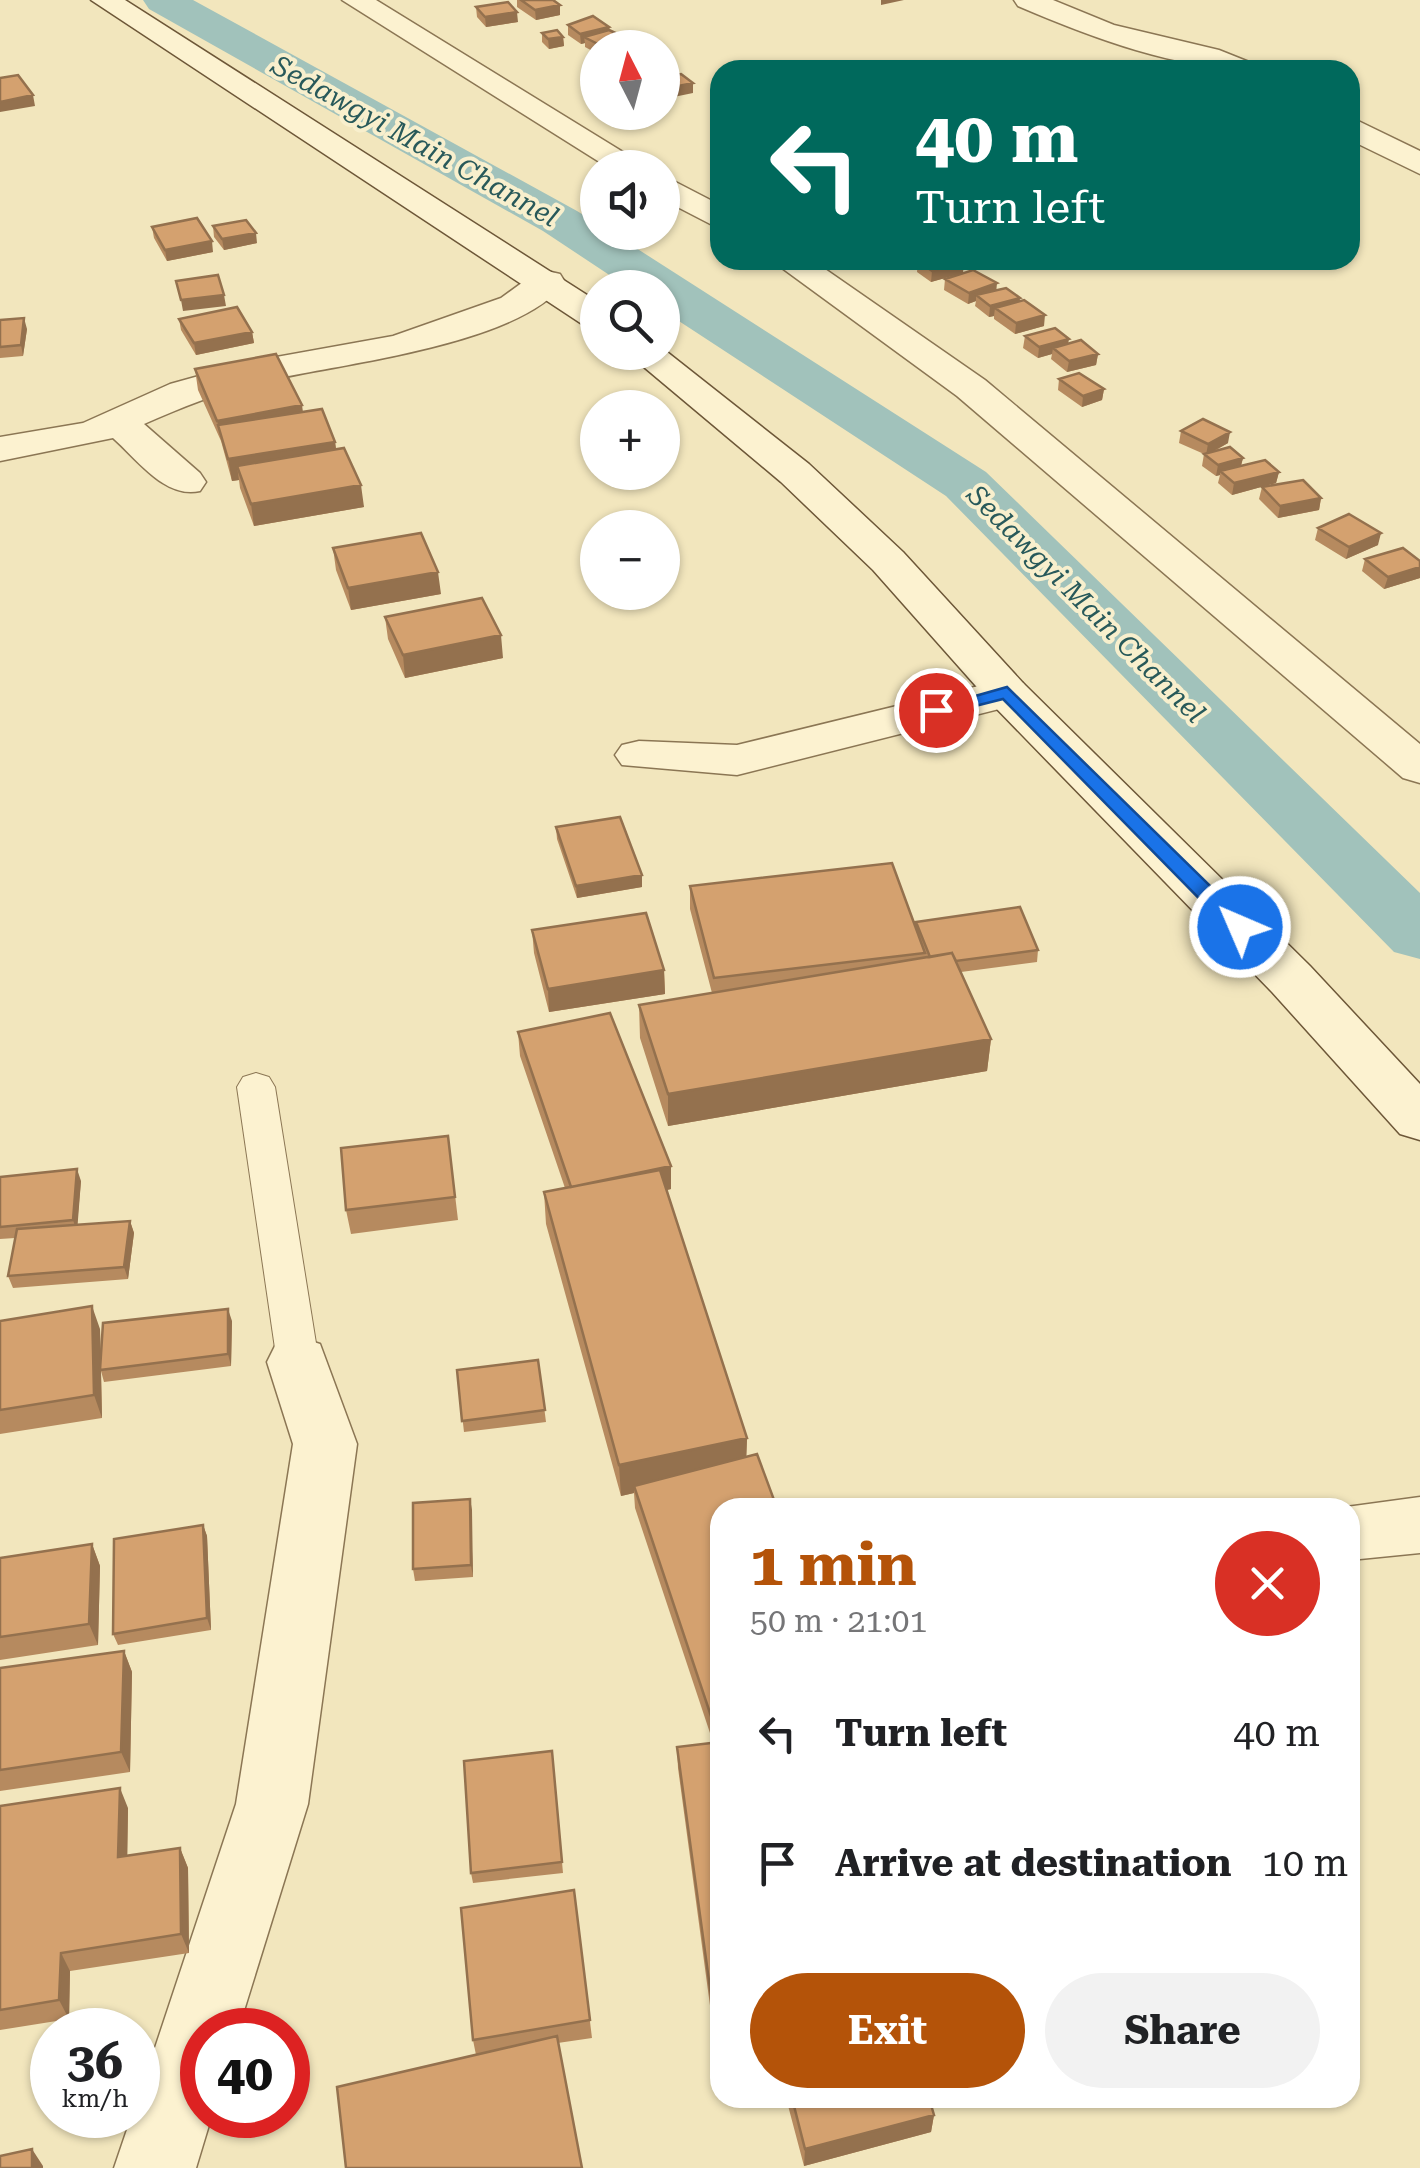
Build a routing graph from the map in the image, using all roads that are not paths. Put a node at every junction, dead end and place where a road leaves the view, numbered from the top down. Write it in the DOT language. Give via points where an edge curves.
graph roads {
  1 [pos="104,0"];
  2 [pos="356,0"];
  3 [pos="1028,0"];
  4 [pos="1218,60"];
  5 [pos="1360,132"];
  6 [pos="603,150"];
  7 [pos="1420,164"];
  8 [pos="680,196"];
  9 [pos="710,213"];
  10 [pos="802,270"];
  11 [pos="547,282"];
  12 [pos="580,305"];
  13 [pos="666,370"];
  14 [pos="120,424"];
  15 [pos="0,449"];
  16 [pos="186,482"];
  17 [pos="1007,693"];
  18 [pos="639,755"];
  19 [pos="1420,768"];
  20 [pos="256,1087"];
  21 [pos="1420,1120"];
  22 [pos="298,1362"];
  23 [pos="1420,1525"];
  24 [pos="1360,1531"];
  25 [pos="155,2168"];
  1 -- 11 [label="street"];
  2 -- 6 [label="street"];
  3 -- 4 [label="street" via="1105,32"];
  5 -- 7 [label="street"];
  8 -- 9 [label="street"];
  10 -- 19 [label="street" via="971,388"];
  11 -- 12 [label="street"];
  11 -- 14 [label="street" via="514,306 421,340 262,370 184,392"];
  13 -- 17 [label="street" via="795,473 888,561"];
  14 -- 15 [label="street"];
  14 -- 16 [label="street"];
  17 -- 18 [label="street" via="738,760"];
  17 -- 21 [label="street" via="1292,979"];
  20 -- 22 [label="lane"];
  22 -- 25 [label="street" via="324,1444 272,1804"];
  23 -- 24 [label="street"];
}
